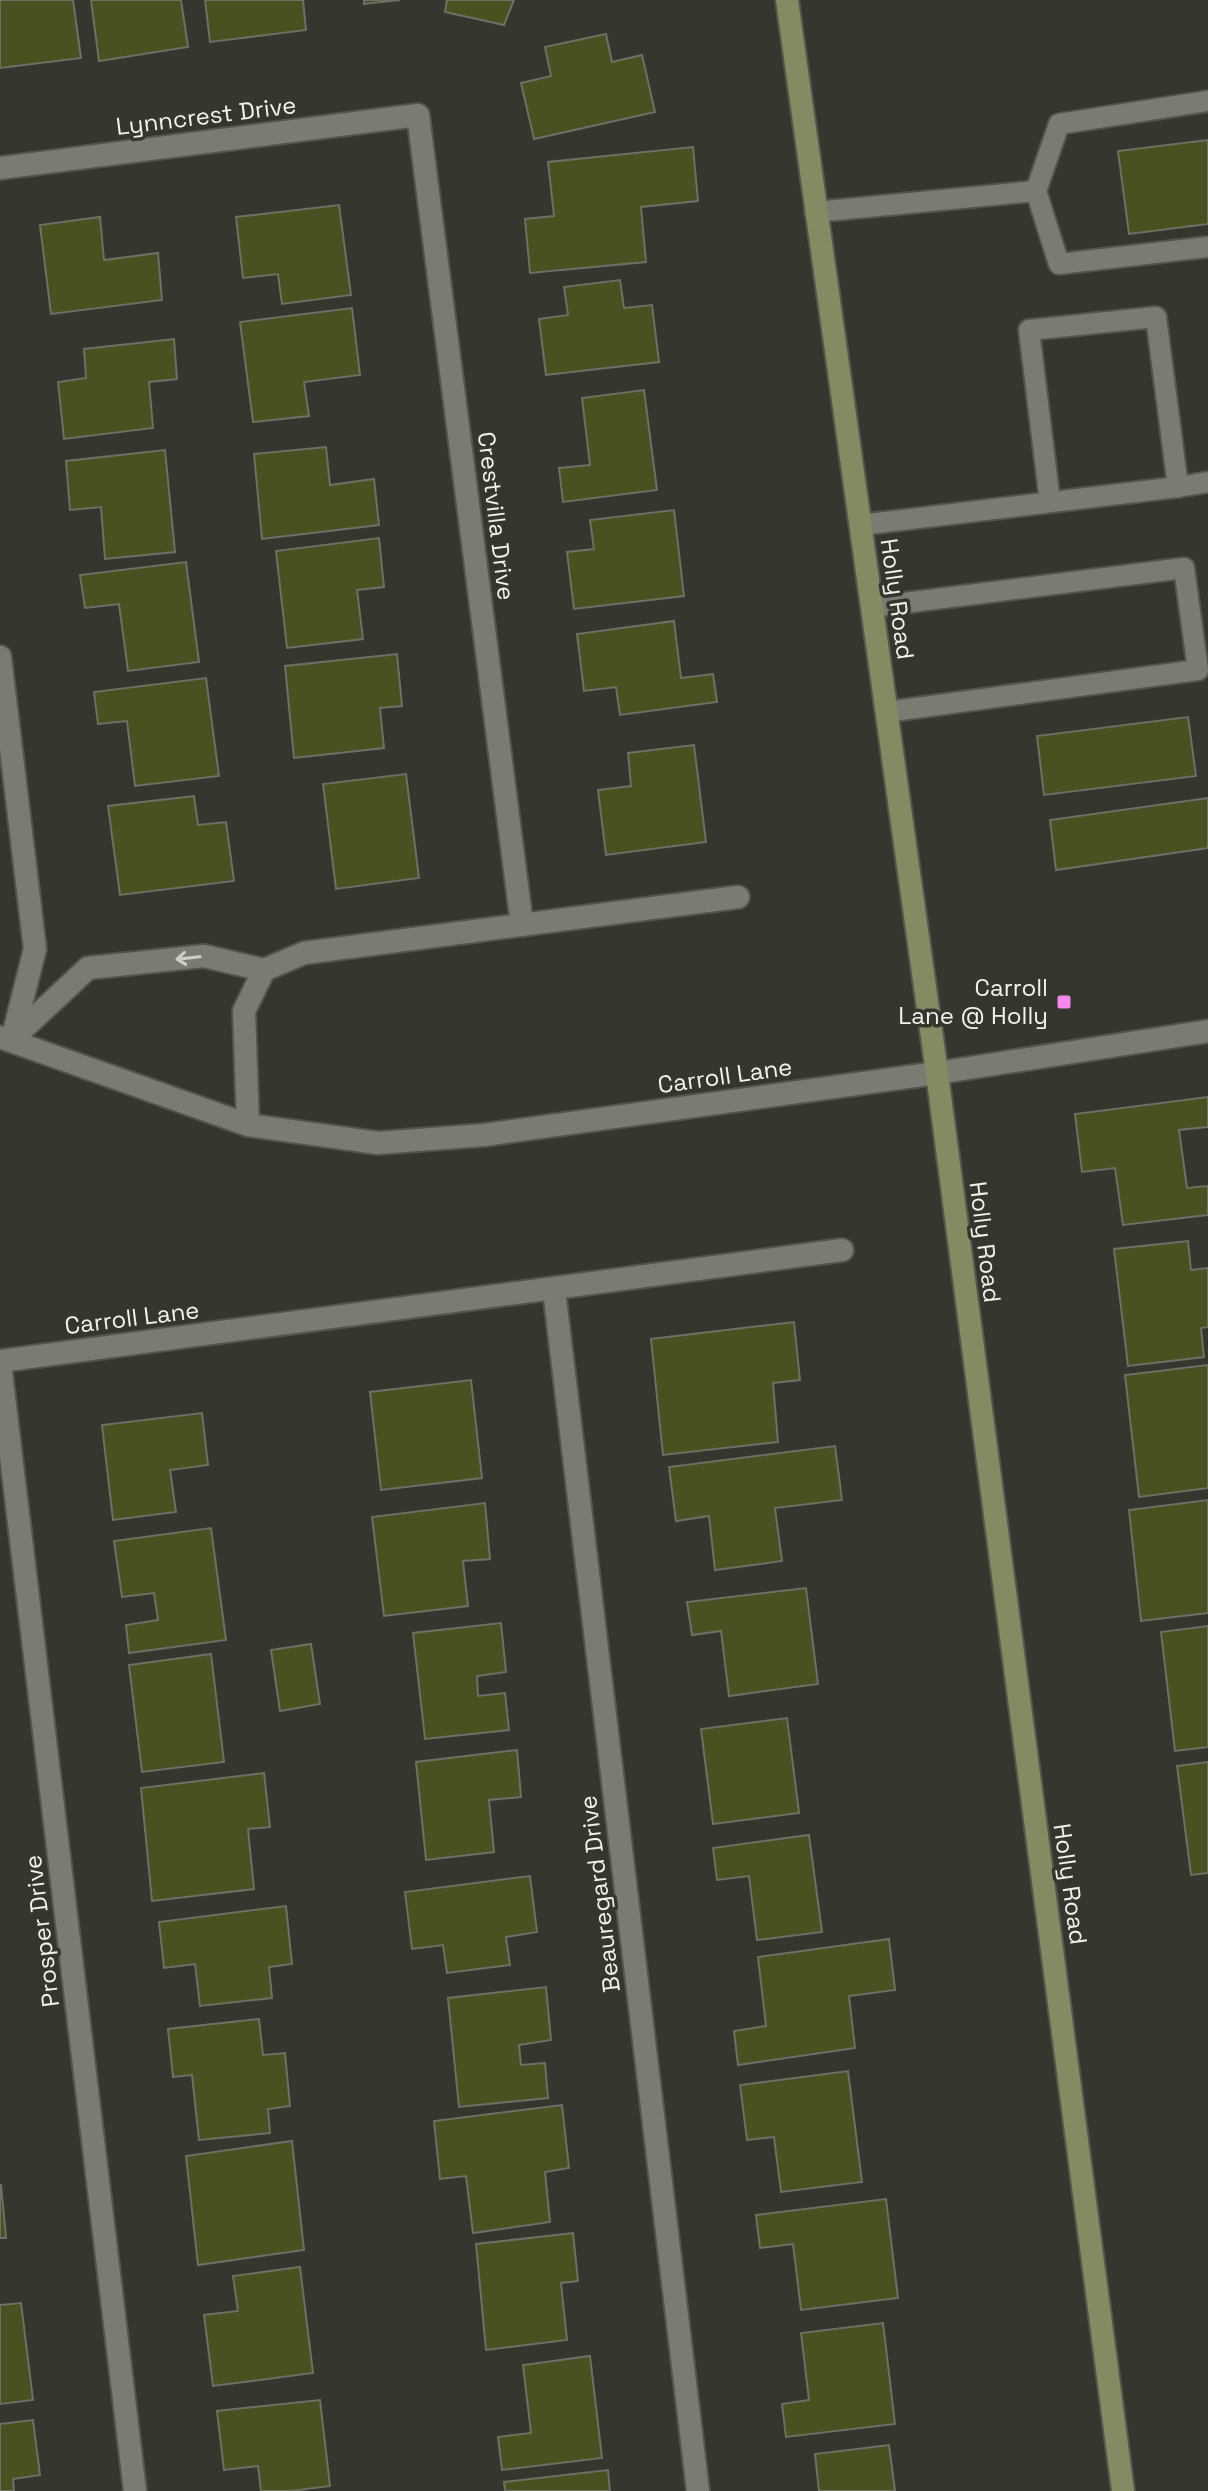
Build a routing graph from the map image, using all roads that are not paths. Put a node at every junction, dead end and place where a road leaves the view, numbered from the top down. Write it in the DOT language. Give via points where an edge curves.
graph roads {
  1 [pos="787,0"];
  2 [pos="1208,101"];
  3 [pos="418,115"];
  4 [pos="0,168"];
  5 [pos="1036,191"];
  6 [pos="815,212"];
  7 [pos="1208,247"];
  8 [pos="1208,482"];
  9 [pos="1178,487"];
  10 [pos="1050,502"];
  11 [pos="860,525"];
  12 [pos="872,607"];
  13 [pos="0,657"];
  14 [pos="886,712"];
  15 [pos="738,897"];
  16 [pos="522,925"];
  17 [pos="264,970"];
  18 [pos="1208,1031"];
  19 [pos="6,1038"];
  20 [pos="937,1073"];
  21 [pos="248,1125"];
  22 [pos="842,1250"];
  23 [pos="554,1290"];
  24 [pos="0,1363"];
  25 [pos="135,2491"];
  26 [pos="698,2491"];
  27 [pos="1123,2491"];
  1 -- 6 [label="main road, Holly Road"];
  2 -- 5 [label="lane" via="1059,124"];
  3 -- 4 [label="street, Lynncrest Drive"];
  3 -- 16 [label="street, Crestvilla Drive"];
  5 -- 6 [label="lane"];
  5 -- 7 [label="lane" via="1059,264"];
  6 -- 11 [label="main road, Holly Road"];
  8 -- 9 [label="lane"];
  9 -- 10 [label="lane"];
  9 -- 10 [label="lane" via="1156,317 1029,330"];
  10 -- 11 [label="lane"];
  11 -- 12 [label="main road, Holly Road"];
  12 -- 14 [label="main road, Holly Road"];
  12 -- 14 [label="lane" via="1184,568 1198,670"];
  13 -- 19 [label="street" via="35,949"];
  14 -- 20 [label="main road, Holly Road"];
  15 -- 16 [label="street"];
  16 -- 17 [label="street" via="304,953"];
  17 -- 19 [label="street, one-way" via="204,956 88,968"];
  17 -- 21 [label="street" via="244,1011"];
  18 -- 20 [label="street, Carroll Lane"];
  19 -- 21 [label="street, Carroll Lane"];
  20 -- 21 [label="street, Carroll Lane" via="484,1135 378,1143"];
  20 -- 27 [label="main road, Holly Road"];
  22 -- 23 [label="street, Carroll Lane"];
  23 -- 24 [label="street, Carroll Lane"];
  23 -- 26 [label="street, Beauregard Drive"];
  24 -- 25 [label="street, Prosper Drive"];
}
